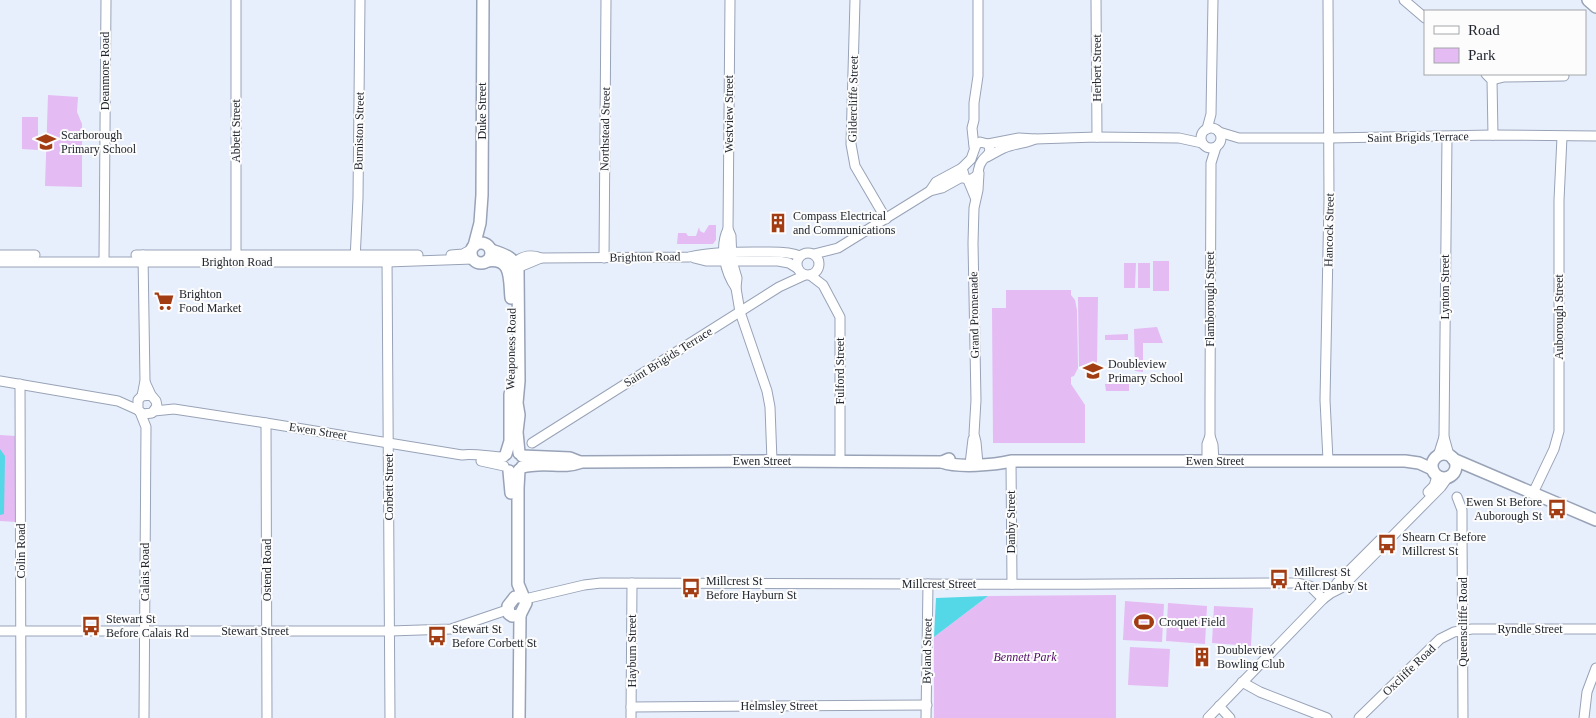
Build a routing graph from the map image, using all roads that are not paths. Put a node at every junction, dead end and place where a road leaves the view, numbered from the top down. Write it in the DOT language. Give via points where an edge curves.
graph roads {
  1 [pos="106,0"];
  2 [pos="236,0"];
  3 [pos="360,0"];
  4 [pos="483,0"];
  5 [pos="606,0"];
  6 [pos="730,0"];
  7 [pos="855,0"];
  8 [pos="978,0"];
  9 [pos="1096,0"];
  10 [pos="1213,0"];
  11 [pos="1328,0"];
  12 [pos="1404,0"];
  13 [pos="1588,0"];
  14 [pos="1596,7"];
  15 [pos="1424,17"];
  16 [pos="1564,76"];
  17 [pos="1489,77"];
  18 [pos="1211,114"];
  19 [pos="974,120"];
  20 [pos="1218,131"];
  21 [pos="1494,135"];
  22 [pos="1562,136"];
  23 [pos="1596,136"];
  24 [pos="1097,137"];
  25 [pos="1447,137"];
  26 [pos="1204,138"];
  27 [pos="1239,138"];
  28 [pos="1330,138"];
  29 [pos="1035,139"];
  30 [pos="986,143"];
  31 [pos="1217,146"];
  32 [pos="974,147"];
  33 [pos="987,157"];
  34 [pos="1211,163"];
  35 [pos="962,168"];
  36 [pos="979,173"];
  37 [pos="967,179"];
  38 [pos="930,191"];
  39 [pos="976,197"];
  40 [pos="886,219"];
  41 [pos="480,223"];
  42 [pos="838,248"];
  43 [pos="473,251"];
  44 [pos="488,252"];
  45 [pos="814,254"];
  46 [pos="0,255"];
  47 [pos="800,256"];
  48 [pos="728,257"];
  49 [pos="104,258"];
  50 [pos="143,258"];
  51 [pos="236,258"];
  52 [pos="355,258"];
  53 [pos="387,258"];
  54 [pos="604,258"];
  55 [pos="0,262"];
  56 [pos="513,266"];
  57 [pos="819,266"];
  58 [pos="797,268"];
  59 [pos="807,275"];
  60 [pos="822,285"];
  61 [pos="740,312"];
  62 [pos="0,381"];
  63 [pos="20,384"];
  64 [pos="147,397"];
  65 [pos="118,401"];
  66 [pos="174,409"];
  67 [pos="139,411"];
  68 [pos="153,412"];
  69 [pos="266,423"];
  70 [pos="146,427"];
  71 [pos="389,443"];
  72 [pos="532,443"];
  73 [pos="1328,460"];
  74 [pos="772,461"];
  75 [pos="974,461"];
  76 [pos="1011,461"];
  77 [pos="1210,461"];
  78 [pos="513,462"];
  79 [pos="840,462"];
  80 [pos="1443,465"];
  81 [pos="1533,493"];
  82 [pos="1457,497"];
  83 [pos="1596,520"];
  84 [pos="632,584"];
  85 [pos="928,584"];
  86 [pos="1012,584"];
  87 [pos="1324,600"];
  88 [pos="518,606"];
  89 [pos="1596,629"];
  90 [pos="144,630"];
  91 [pos="1463,630"];
  92 [pos="0,631"];
  93 [pos="21,631"];
  94 [pos="390,631"];
  95 [pos="267,632"];
  96 [pos="1596,668"];
  97 [pos="1242,682"];
  98 [pos="926,705"];
  99 [pos="1220,706"];
  100 [pos="631,707"];
  101 [pos="21,718"];
  102 [pos="144,718"];
  103 [pos="267,718"];
  104 [pos="390,718"];
  105 [pos="513,718"];
  106 [pos="519,718"];
  107 [pos="631,718"];
  108 [pos="926,718"];
  109 [pos="1208,718"];
  110 [pos="1230,718"];
  111 [pos="1327,718"];
  112 [pos="1359,718"];
  113 [pos="1463,718"];
  114 [pos="1584,718"];
  1 -- 49 [label="street, Deanmore Road"];
  2 -- 51 [label="street, Abbett Street"];
  3 -- 52 [label="street, Burniston Street"];
  4 -- 41 [label="main road, Duke Street"];
  5 -- 54 [label="street, Northstead Street"];
  6 -- 48 [label="street, Westview Street" via="728,229 731,236"];
  7 -- 40 [label="street, Gildercliffe Street" via="851,144 855,166"];
  8 -- 19 [label="street" via="978,76"];
  9 -- 24 [label="street, Herbert Street"];
  10 -- 18 [label="street"];
  11 -- 28 [label="street, Hancock Street"];
  12 -- 15 [label="street"];
  13 -- 14 [label="main road"];
  16 -- 17 [label="street"];
  17 -- 21 [label="street"];
  18 -- 20 [label="street"];
  18 -- 26 [label="street"];
  19 -- 30 [label="street"];
  19 -- 32 [label="street"];
  20 -- 26 [label="street, Saint Brigids Terrace" via="1213,128"];
  20 -- 27 [label="street, Saint Brigids Terrace"];
  20 -- 31 [label="street, Flamborough Street" via="1221,138"];
  21 -- 22 [label="street, Saint Brigids Terrace"];
  21 -- 25 [label="street, Saint Brigids Terrace"];
  22 -- 23 [label="street, Saint Brigids Terrace"];
  22 -- 81 [label="street, Auborough Street" via="1559,431"];
  24 -- 26 [label="street"];
  24 -- 29 [label="street"];
  25 -- 28 [label="street, Saint Brigids Terrace"];
  25 -- 80 [label="street, Lynton Street"];
  26 -- 31 [label="street, Saint Brigids Terrace" via="1213,148"];
  26 -- 34 [label="street, Flamborough Street"];
  27 -- 28 [label="street, Saint Brigids Terrace"];
  27 -- 31 [label="street, Saint Brigids Terrace"];
  28 -- 73 [label="street, Hancock Street" via="1325,400"];
  29 -- 30 [label="street"];
  29 -- 33 [label="street" via="1026,144 1007,146"];
  30 -- 32 [label="street" via="978,143"];
  30 -- 33 [label="street" via="990,150"];
  31 -- 34 [label="street, Flamborough Street"];
  32 -- 35 [label="street" via="971,159"];
  33 -- 36 [label="street" via="981,162"];
  34 -- 77 [label="street, Flamborough Street" via="1210,436 1207,444"];
  35 -- 37 [label="street"];
  35 -- 38 [label="street" via="936,182"];
  36 -- 37 [label="street"];
  36 -- 39 [label="street, Grand Promenade"];
  37 -- 38 [label="street" via="960,178"];
  37 -- 39 [label="street"];
  38 -- 40 [label="street"];
  39 -- 75 [label="street, Grand Promenade" via="973,222 976,400 971,443"];
  40 -- 42 [label="street"];
  41 -- 43 [label="main road, Duke Street"];
  41 -- 44 [label="main road, Duke Street"];
  42 -- 45 [label="street"];
  42 -- 57 [label="street"];
  43 -- 44 [label="main road" via="480,243"];
  43 -- 44 [label="main road" via="479,263"];
  43 -- 53 [label="street, Brighton Road"];
  44 -- 56 [label="main road" via="509,256"];
  45 -- 47 [label="street"];
  45 -- 57 [label="street"];
  46 -- 49 [label="street, Brighton Road"];
  47 -- 48 [label="street, Brighton Road" via="786,253"];
  47 -- 58 [label="street"];
  48 -- 54 [label="street, Brighton Road" via="706,261 689,257"];
  48 -- 58 [label="street, Brighton Road" via="778,261"];
  48 -- 61 [label="street, Westview Street" via="737,278"];
  49 -- 50 [label="street, Brighton Road"];
  49 -- 55 [label="street, Brighton Road"];
  50 -- 51 [label="street, Brighton Road"];
  50 -- 64 [label="street"];
  51 -- 52 [label="street, Brighton Road"];
  52 -- 53 [label="street, Brighton Road"];
  53 -- 71 [label="street, Corbett Street"];
  54 -- 56 [label="street, Brighton Road" via="528,256 521,257"];
  56 -- 78 [label="main road, Weaponess Road" via="519,381 519,415"];
  57 -- 59 [label="street" via="813,274"];
  57 -- 60 [label="street, Fulford Street"];
  58 -- 59 [label="street"];
  59 -- 60 [label="street, Fulford Street"];
  59 -- 61 [label="street, Saint Brigids Terrace" via="779,287"];
  60 -- 79 [label="street, Fulford Street" via="840,317"];
  61 -- 72 [label="street, Saint Brigids Terrace"];
  61 -- 74 [label="street, Westview Street" via="767,391"];
  62 -- 63 [label="street"];
  63 -- 65 [label="street"];
  63 -- 93 [label="street, Colin Road"];
  64 -- 65 [label="street"];
  64 -- 66 [label="street, Ewen Street"];
  64 -- 67 [label="street" via="137,403"];
  64 -- 68 [label="street" via="157,406"];
  65 -- 67 [label="street"];
  66 -- 68 [label="street, Ewen Street"];
  66 -- 69 [label="street, Ewen Street"];
  67 -- 68 [label="street" via="146,415"];
  67 -- 70 [label="street, Calais Road"];
  68 -- 70 [label="street, Calais Road"];
  69 -- 71 [label="street, Ewen Street"];
  69 -- 95 [label="street, Ostend Road"];
  70 -- 90 [label="street, Calais Road"];
  71 -- 78 [label="street, Ewen Street" via="462,455 466,459"];
  71 -- 94 [label="street, Corbett Street"];
  73 -- 77 [label="main road, Ewen Street"];
  73 -- 80 [label="main road, Ewen Street"];
  74 -- 78 [label="main road, Ewen Street" via="582,462 572,466"];
  74 -- 79 [label="main road, Ewen Street"];
  75 -- 76 [label="main road, Ewen Street" via="1000,464"];
  75 -- 79 [label="main road, Ewen Street" via="950,465 942,462"];
  76 -- 77 [label="main road, Ewen Street"];
  76 -- 86 [label="street, Danby Street"];
  78 -- 88 [label="main road, Weaponess Road" via="511,488"];
  80 -- 81 [label="main road" via="1472,466"];
  80 -- 87 [label="street" via="1441,487"];
  81 -- 83 [label="main road"];
  82 -- 91 [label="street, Queenscliffe Road" via="1462,510"];
  84 -- 85 [label="street, Millcrest Street"];
  84 -- 88 [label="street, Millcrest Street" via="584,585"];
  84 -- 100 [label="street, Hayburn Street"];
  85 -- 86 [label="street, Millcrest Street"];
  85 -- 98 [label="street, Byland Street"];
  86 -- 87 [label="street, Millcrest Street" via="1298,583 1310,586"];
  87 -- 97 [label="street"];
  88 -- 94 [label="street, Stewart Street" via="451,628"];
  88 -- 105 [label="main road, Weaponess Road"];
  88 -- 106 [label="main road, Weaponess Road"];
  89 -- 91 [label="street, Ryndle Street"];
  90 -- 93 [label="street, Stewart Street"];
  90 -- 95 [label="street, Stewart Street"];
  90 -- 102 [label="street, Calais Road"];
  91 -- 112 [label="street, Oxcliffe Road" via="1440,639"];
  91 -- 113 [label="street, Queenscliffe Road"];
  92 -- 93 [label="street, Stewart Street"];
  93 -- 101 [label="street, Colin Road"];
  94 -- 95 [label="street, Stewart Street"];
  94 -- 104 [label="street, Corbett Street"];
  95 -- 103 [label="street, Ostend Road"];
  96 -- 114 [label="street" via="1587,692"];
  97 -- 99 [label="street"];
  97 -- 111 [label="street"];
  98 -- 100 [label="street, Helmsley Street"];
  98 -- 108 [label="street, Byland Street"];
  99 -- 109 [label="street"];
  99 -- 110 [label="street"];
  100 -- 107 [label="street, Hayburn Street"];
}
